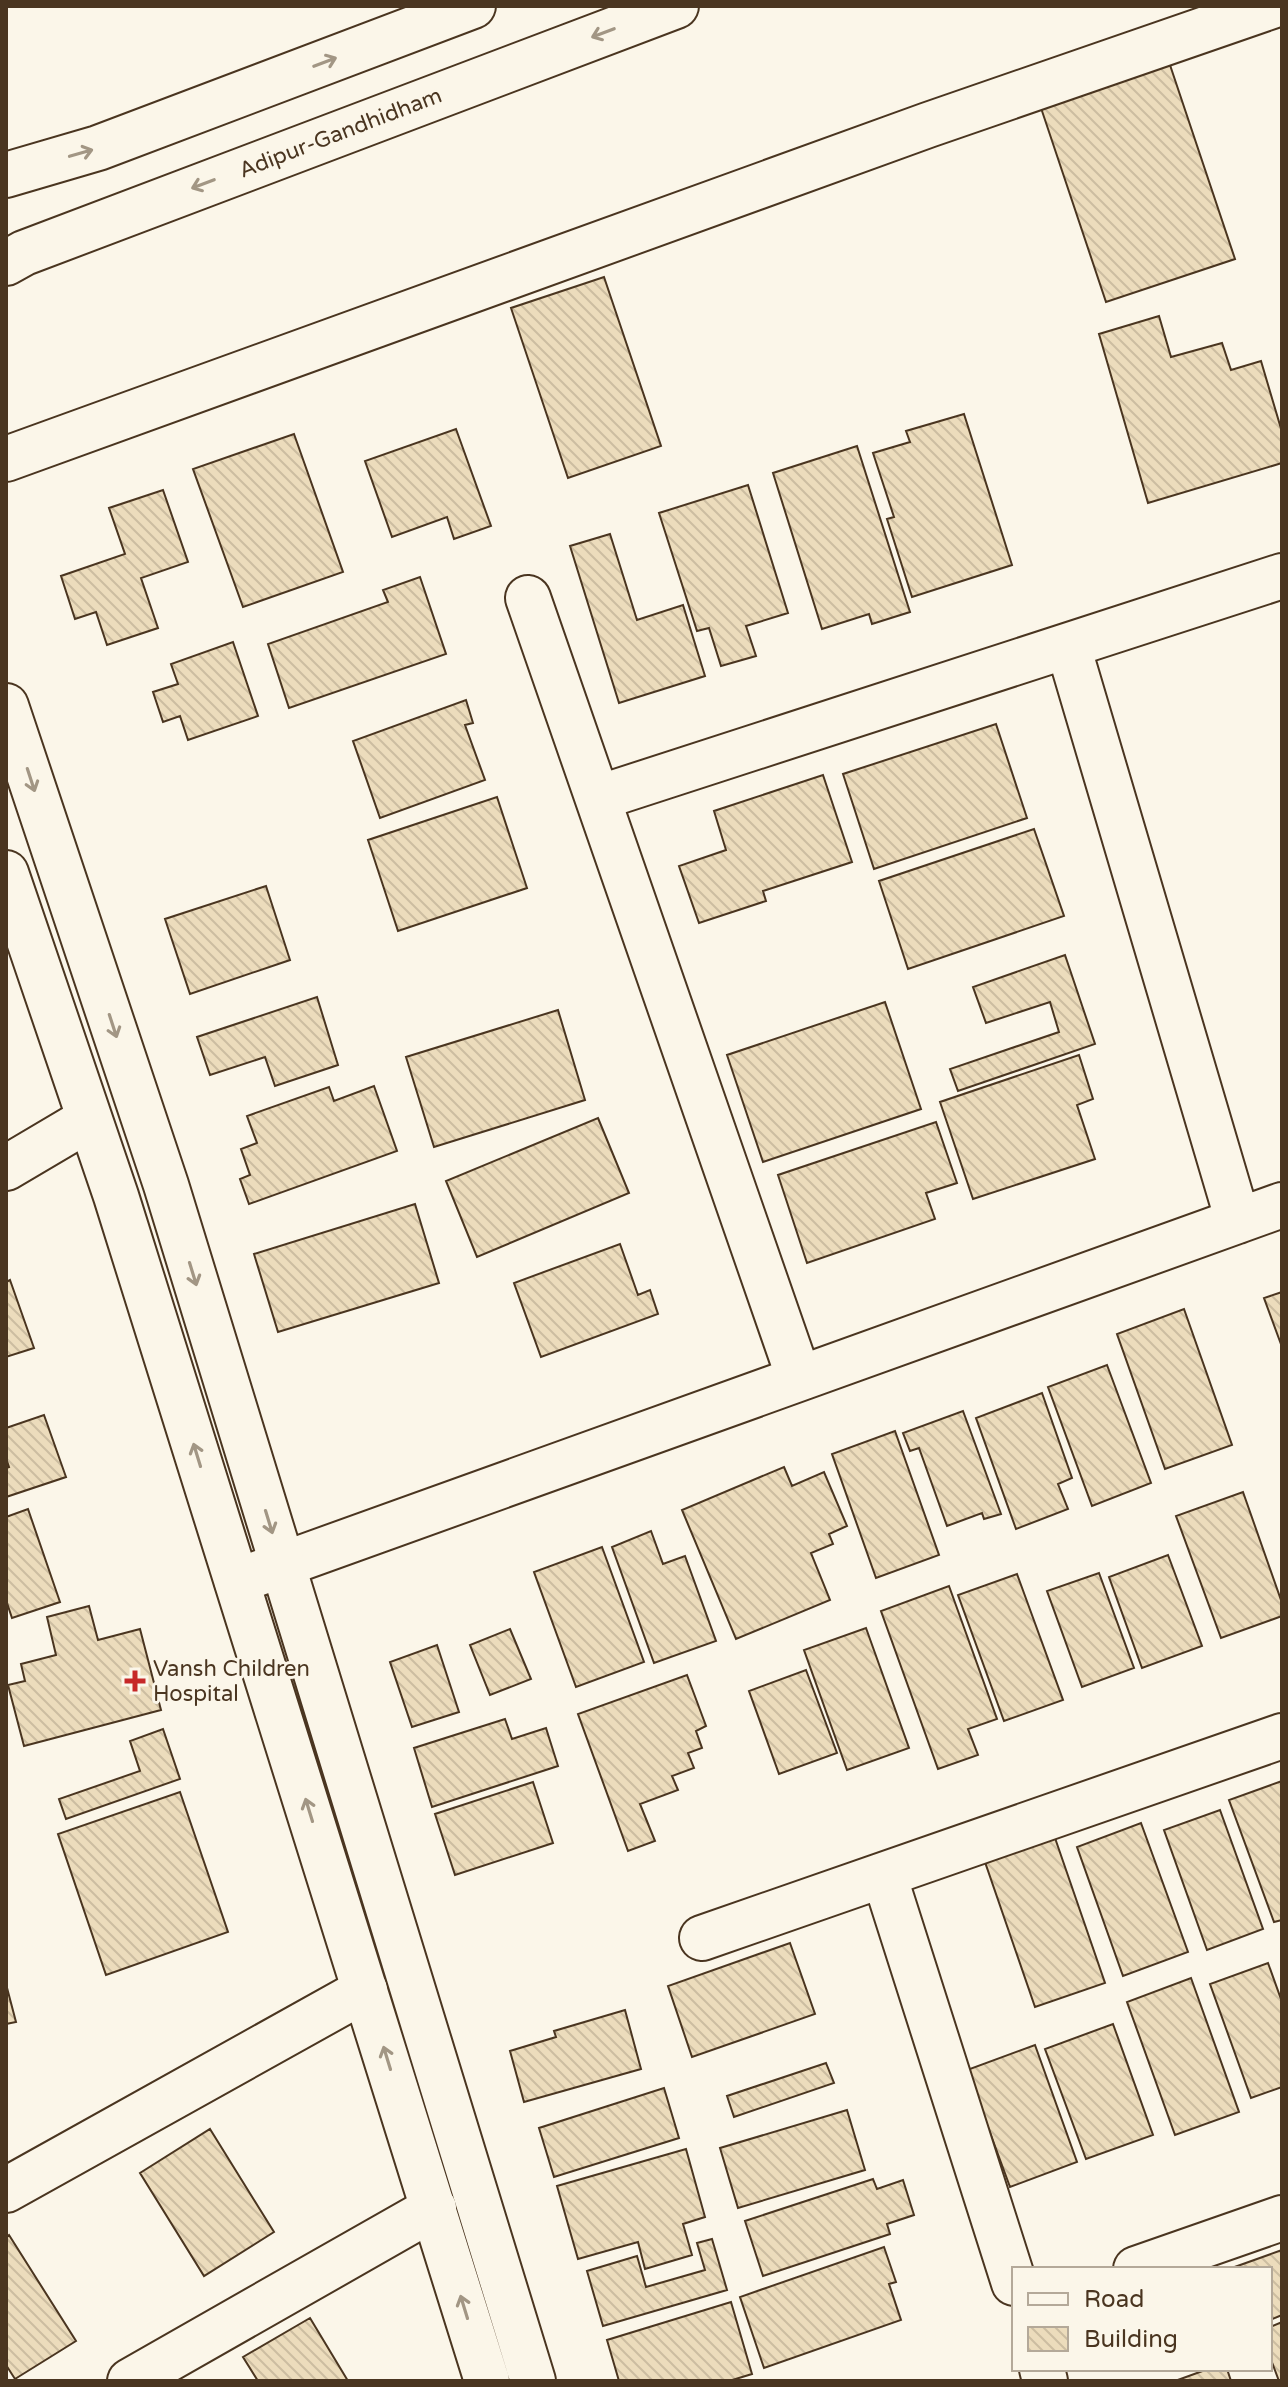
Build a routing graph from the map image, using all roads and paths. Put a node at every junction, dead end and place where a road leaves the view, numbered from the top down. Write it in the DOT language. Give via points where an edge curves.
graph roads {
  1 [pos="473,6"];
  2 [pos="676,6"];
  3 [pos="1272,6"];
  4 [pos="6,175"];
  5 [pos="6,263"];
  6 [pos="6,459"];
  7 [pos="1282,576"];
  8 [pos="528,598"];
  9 [pos="1068,646"];
  10 [pos="6,706"];
  11 [pos="598,798"];
  12 [pos="7,878"];
  13 [pos="89,1119"];
  14 [pos="6,1168"];
  15 [pos="1282,1205"];
  16 [pos="1238,1221"];
  17 [pos="799,1378"];
  18 [pos="282,1564"];
  19 [pos="237,1581"];
  20 [pos="1282,1736"];
  21 [pos="884,1875"];
  22 [pos="702,1938"];
  23 [pos="365,1990"];
  24 [pos="6,2190"];
  25 [pos="434,2208"];
  26 [pos="1282,2218"];
  27 [pos="1142,2267"];
  28 [pos="1012,2277"];
  29 [pos="130,2381"];
  30 [pos="487,2381"];
  31 [pos="533,2381"];
  4 -- 1 [label="street, one-way" via="98,148"];
  2 -- 5 [label="street, Adipur-Gandhidham, one-way"];
  3 -- 6 [label="street"];
  7 -- 9 [label="street"];
  8 -- 11 [label="street"];
  9 -- 11 [label="street"];
  9 -- 16 [label="street"];
  10 -- 18 [label="street, one-way" via="166,1185"];
  11 -- 17 [label="street"];
  12 -- 13 [label="street"];
  13 -- 14 [label="street"];
  19 -- 13 [label="street, one-way"];
  15 -- 16 [label="street"];
  16 -- 17 [label="street"];
  17 -- 18 [label="street"];
  18 -- 19 [label="street"];
  18 -- 31 [label="street"];
  23 -- 19 [label="street, one-way"];
  20 -- 21 [label="street"];
  21 -- 22 [label="street"];
  21 -- 28 [label="street"];
  23 -- 24 [label="street"];
  25 -- 23 [label="street, one-way"];
  25 -- 29 [label="street"];
  30 -- 25 [label="street, one-way"];
  26 -- 27 [label="street"];
}
